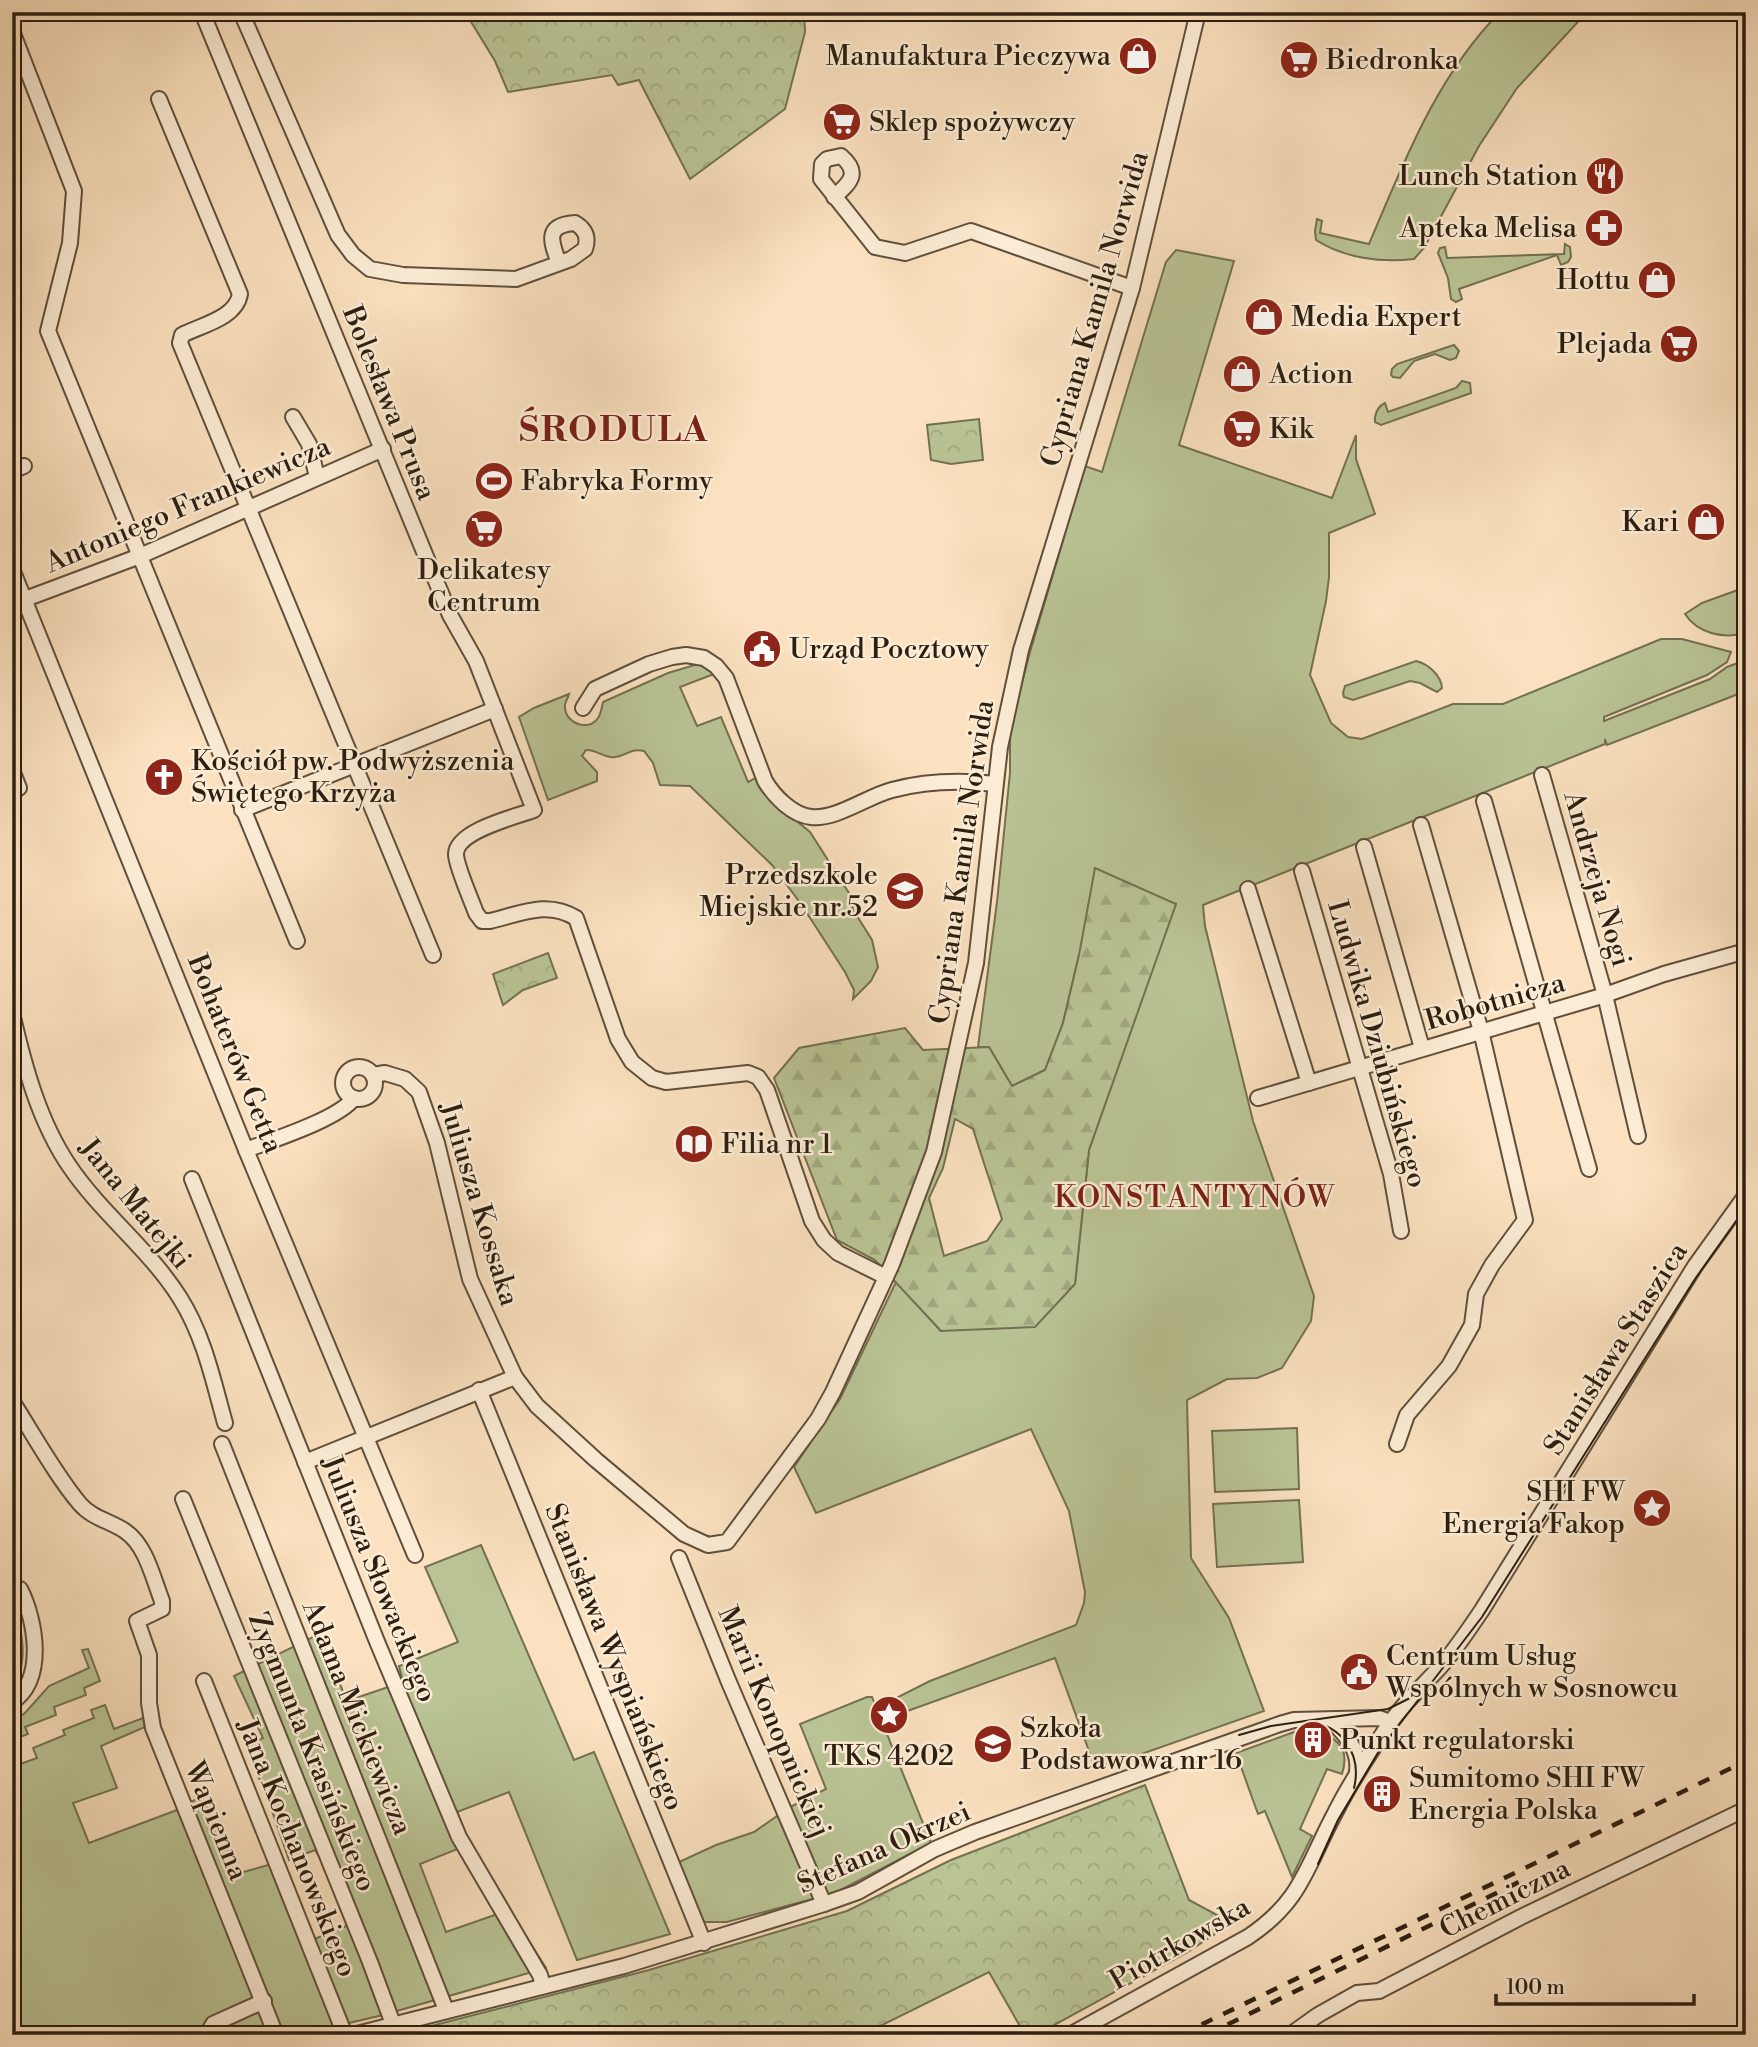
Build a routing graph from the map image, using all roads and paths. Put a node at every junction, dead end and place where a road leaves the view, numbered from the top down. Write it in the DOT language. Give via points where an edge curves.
graph roads {
  1 [pos="202,12"];
  2 [pos="241,12"];
  3 [pos="1198,12"];
  4 [pos="12,31"];
  5 [pos="159,99"];
  6 [pos="834,197"];
  7 [pos="559,263"];
  8 [pos="1132,288"];
  9 [pos="293,417"];
  10 [pos="383,449"];
  11 [pos="317,477"];
  12 [pos="249,508"];
  13 [pos="141,556"];
  14 [pos="12,569"];
  15 [pos="19,602"];
  16 [pos="583,708"];
  17 [pos="495,709"];
  18 [pos="355,765"];
  19 [pos="12,770"];
  20 [pos="1542,775"];
  21 [pos="995,784"];
  22 [pos="19,788"];
  23 [pos="1484,801"];
  24 [pos="242,810"];
  25 [pos="1421,825"];
  26 [pos="1364,847"];
  27 [pos="1302,870"];
  28 [pos="1248,889"];
  29 [pos="297,941"];
  30 [pos="1746,951"];
  31 [pos="433,955"];
  32 [pos="1605,995"];
  33 [pos="12,1013"];
  34 [pos="1543,1013"];
  35 [pos="1482,1031"];
  36 [pos="1422,1048"];
  37 [pos="1362,1068"];
  38 [pos="373,1075"];
  39 [pos="1309,1083"];
  40 [pos="354,1098"];
  41 [pos="1258,1098"];
  42 [pos="1637,1136"];
  43 [pos="246,1150"];
  44 [pos="1589,1169"];
  45 [pos="192,1179"];
  46 [pos="1746,1195"];
  47 [pos="1401,1231"];
  48 [pos="886,1277"];
  49 [pos="515,1377"];
  50 [pos="480,1390"];
  51 [pos="12,1401"];
  52 [pos="225,1423"];
  53 [pos="366,1438"];
  54 [pos="222,1444"];
  55 [pos="1397,1444"];
  56 [pos="305,1462"];
  57 [pos="183,1499"];
  58 [pos="708,1545"];
  59 [pos="415,1555"];
  60 [pos="679,1558"];
  61 [pos="12,1587"];
  62 [pos="204,1681"];
  63 [pos="12,1702"];
  64 [pos="1331,1721"];
  65 [pos="1390,1722"];
  66 [pos="1356,1774"];
  67 [pos="1746,1809"];
  68 [pos="1302,1882"];
  69 [pos="824,1905"];
  70 [pos="704,1943"];
  71 [pos="543,1986"];
  72 [pos="264,2001"];
  73 [pos="446,2010"];
  74 [pos="393,2024"];
  75 [pos="206,2035"];
  76 [pos="276,2035"];
  77 [pos="345,2035"];
  78 [pos="353,2035"];
  79 [pos="1070,2035"];
  80 [pos="1290,2035"];
  1 -- 10 [label="street, Bolesława Prusa"];
  2 -- 7 [label="street" via="338,235 370,269 403,275 516,279"];
  3 -- 8 [label="street, Cypriana Kamila Norwida"];
  4 -- 13 [label="street" via="74,191 71,243 48,331"];
  5 -- 12 [label="street" via="240,294 239,304 231,312 182,335 180,343"];
  6 -- 8 [label="street" via="875,247 905,253 971,231"];
  8 -- 21 [label="street, Cypriana Kamila Norwida" via="1021,650"];
  9 -- 11 [label="street" via="309,444"];
  10 -- 11 [label="street, Antoniego Frankiewicza"];
  10 -- 17 [label="street, Bolesława Prusa" via="450,615 476,661"];
  11 -- 12 [label="street, Antoniego Frankiewicza"];
  12 -- 13 [label="street, Antoniego Frankiewicza"];
  12 -- 18 [label="street"];
  13 -- 15 [label="street, Antoniego Frankiewicza"];
  13 -- 24 [label="street"];
  14 -- 15 [label="street, Bohaterów Getta"];
  15 -- 43 [label="street, Bohaterów Getta"];
  16 -- 21 [label="street" via="596,689 649,664 687,655 704,658 726,678 765,781 772,792 802,814 829,815 911,786 945,781"];
  17 -- 18 [label="street"];
  17 -- 48 [label="street, Bolesława Prusa" via="534,810 459,842 456,855 476,913 482,921 547,908 576,918 618,1040 632,1062 652,1078 666,1082 748,1073 758,1077 767,1090 812,1221 824,1240 838,1254"];
  18 -- 24 [label="street"];
  18 -- 31 [label="street"];
  19 -- 22 [label="street"];
  20 -- 32 [label="street, Andrzeja Nogi"];
  21 -- 48 [label="street, Cypriana Kamila Norwida" via="976,963 959,1048 934,1152"];
  23 -- 34 [label="street"];
  24 -- 29 [label="street"];
  25 -- 35 [label="street"];
  26 -- 36 [label="street"];
  27 -- 37 [label="street, Ludwika Dziubińskiego"];
  28 -- 39 [label="street"];
  30 -- 32 [label="street, Robotnicza"];
  32 -- 34 [label="street, Robotnicza"];
  32 -- 42 [label="street, Andrzeja Nogi"];
  33 -- 52 [label="street, Jana Matejki" via="52,1136 71,1168 180,1297 210,1363"];
  34 -- 35 [label="street, Robotnicza"];
  34 -- 44 [label="street"];
  35 -- 36 [label="street, Robotnicza"];
  35 -- 55 [label="street" via="1525,1220 1476,1294 1472,1325 1449,1366 1406,1415"];
  36 -- 37 [label="street, Robotnicza"];
  37 -- 39 [label="street, Robotnicza"];
  37 -- 47 [label="street, Ludwika Dziubińskiego" via="1391,1174"];
  38 -- 40 [label="street" via="373,1090 368,1096"];
  38 -- 40 [label="street" via="362,1067 344,1075 344,1089"];
  38 -- 49 [label="street, Juliusza Kossaka" via="386,1073 405,1079 419,1092 437,1143 470,1279"];
  39 -- 41 [label="street, Robotnicza"];
  40 -- 43 [label="street" via="348,1106"];
  43 -- 53 [label="street, Bohaterów Getta"];
  45 -- 56 [label="street, Juliusza Słowackiego"];
  46 -- 65 [label="street, Stanisława Staszica" via="1695,1266 1482,1610 1455,1649"];
  48 -- 58 [label="street, Cypriana Kamila Norwida" via="817,1419 731,1538"];
  49 -- 50 [label="street"];
  49 -- 58 [label="street, Juliusza Kossaka" via="537,1406 596,1460 684,1534"];
  50 -- 53 [label="street"];
  50 -- 70 [label="street, Stanisława Wyspiańskiego"];
  51 -- 72 [label="street, Wapienna" via="83,1507 123,1530 142,1550 162,1601 162,1609 137,1621 149,1655 153,1728"];
  53 -- 56 [label="street"];
  53 -- 59 [label="street, Bohaterów Getta"];
  54 -- 73 [label="street, Adama Mickiewicza"];
  56 -- 71 [label="street, Juliusza Słowackiego" via="458,1838"];
  57 -- 74 [label="street, Zygmunta Krasińskiego"];
  60 -- 69 [label="street, Marii Konopnickiej"];
  61 -- 63 [label="street" via="20,1589 27,1603 35,1650 26,1689"];
  62 -- 77 [label="street, Jana Kochanowskiego"];
  64 -- 65 [label="street, Stefana Okrzei" via="1379,1718"];
  64 -- 66 [label="street" via="1353,1747"];
  64 -- 69 [label="street, Stefana Okrzei" via="1282,1723 975,1832"];
  65 -- 66 [label="street, Stanisława Staszica"];
  66 -- 68 [label="street, Stanisława Staszica"];
  67 -- 80 [label="street, Chemiczna" via="1378,1991 1357,1993"];
  68 -- 79 [label="street, Piotrkowska" via="1287,1904 1255,1932"];
  69 -- 70 [label="street, Stefana Okrzei"];
  70 -- 71 [label="street, Stefana Okrzei"];
  71 -- 73 [label="street, Stefana Okrzei"];
  72 -- 75 [label="street" via="213,2024"];
  72 -- 76 [label="street, Wapienna"];
  73 -- 74 [label="street, Stefana Okrzei"];
  74 -- 78 [label="street, Stefana Okrzei"];
}
